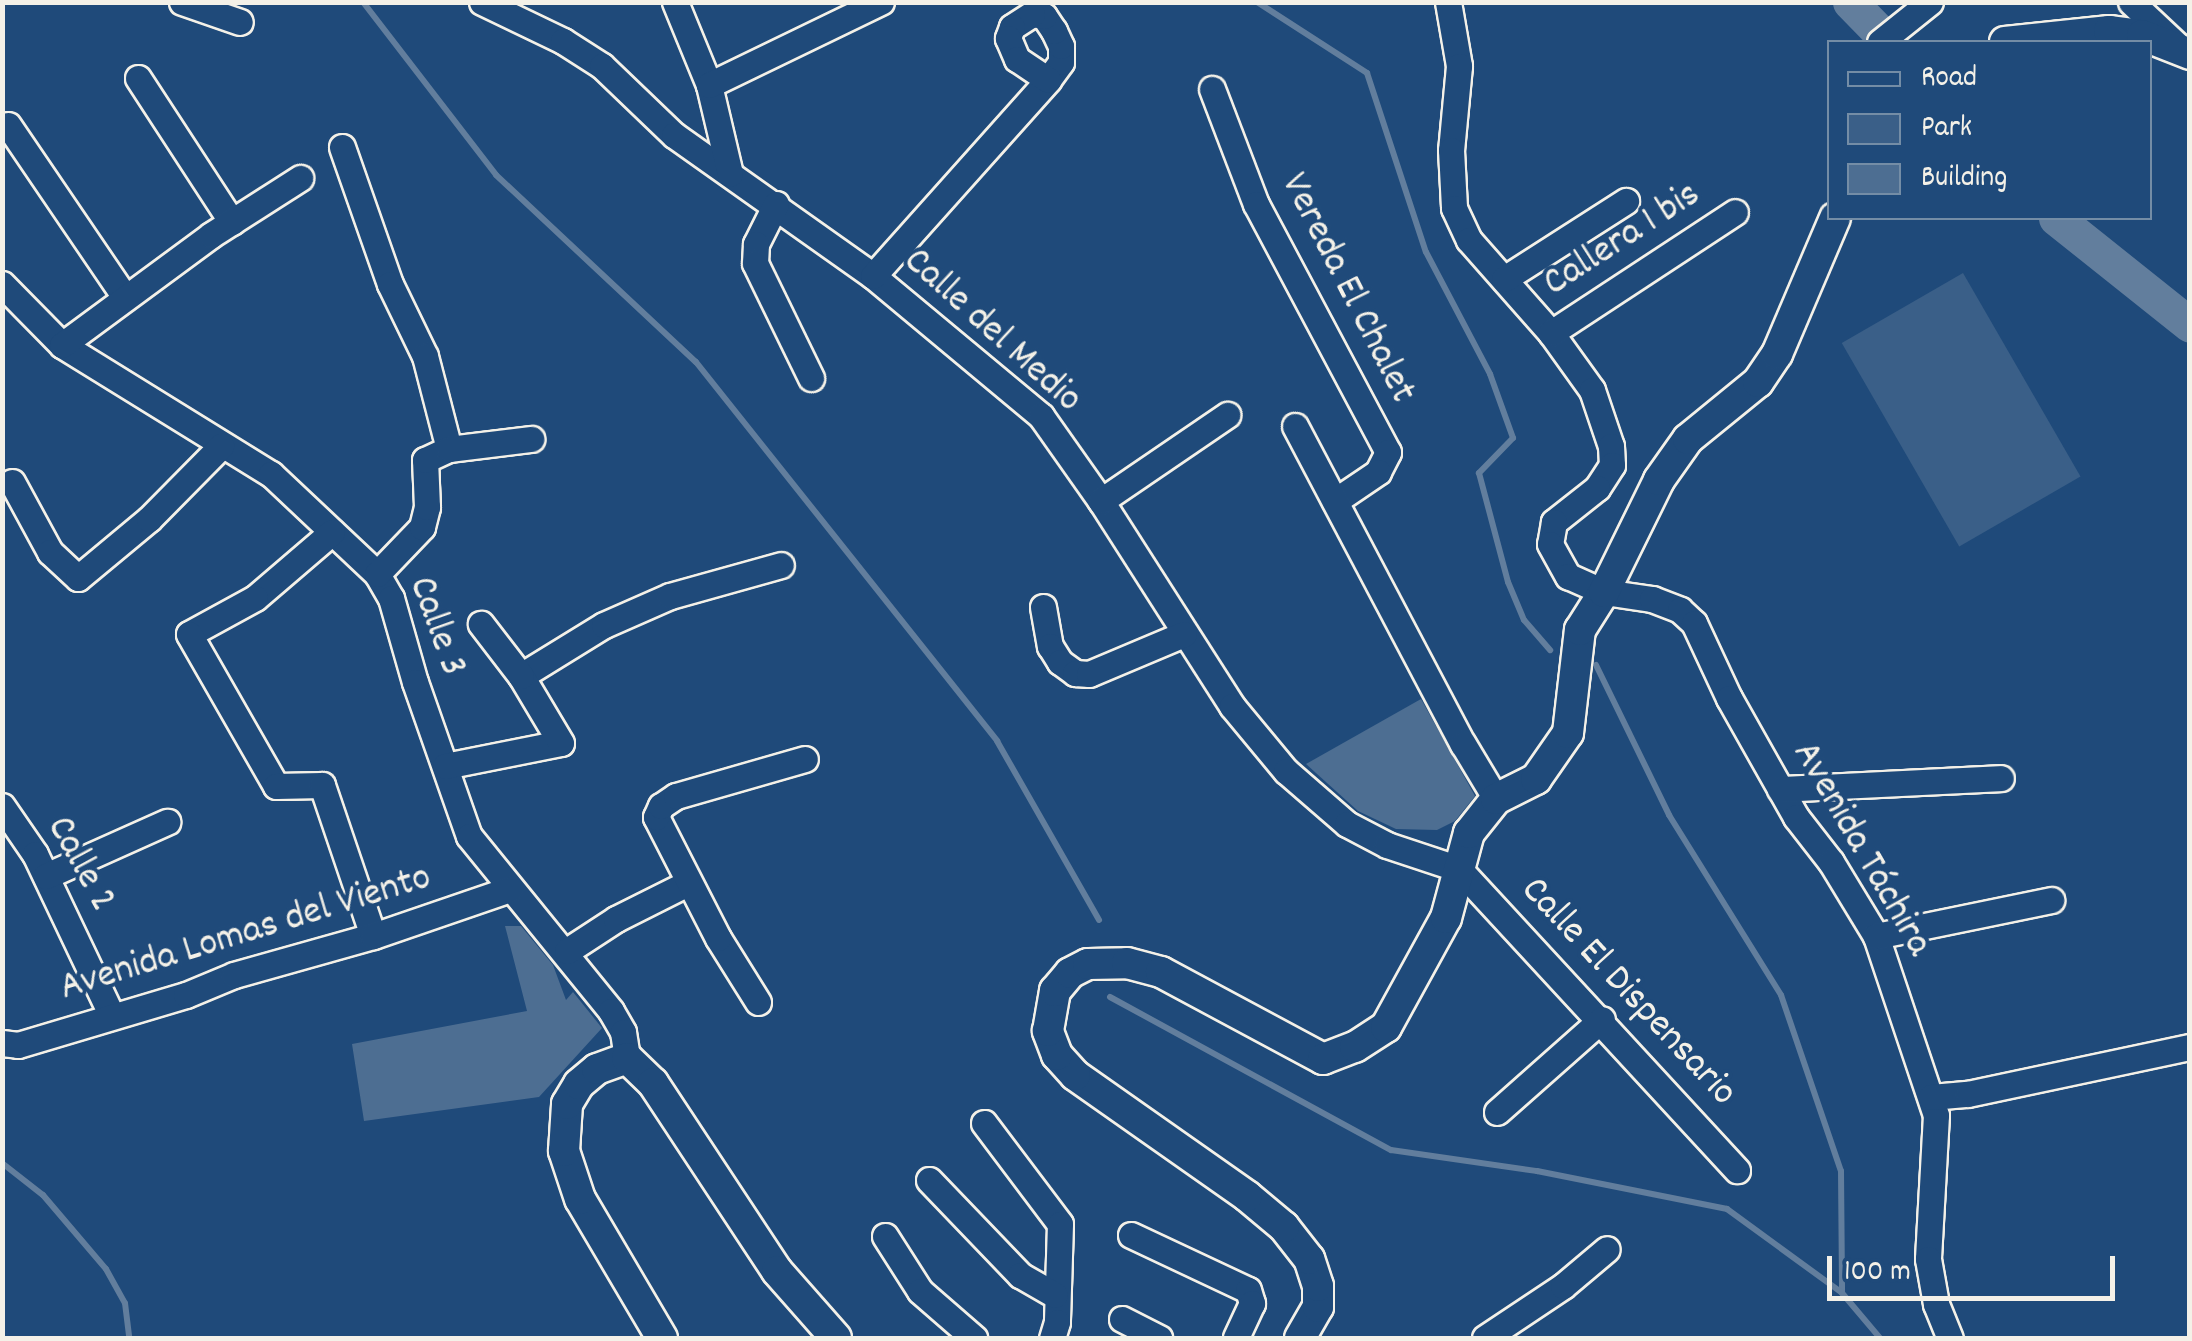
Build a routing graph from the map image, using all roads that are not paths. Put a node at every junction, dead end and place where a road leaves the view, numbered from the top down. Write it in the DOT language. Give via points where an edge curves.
graph roads {
  1 [pos="182,2"];
  2 [pos="482,2"];
  3 [pos="675,2"];
  4 [pos="882,2"];
  5 [pos="1448,2"];
  6 [pos="2130,2"];
  7 [pos="1928,4"];
  8 [pos="240,22"];
  9 [pos="1883,40"];
  10 [pos="2024,40"];
  11 [pos="2145,40"];
  12 [pos="2152,42"];
  13 [pos="2184,50"];
  14 [pos="138,78"];
  15 [pos="1048,80"];
  16 [pos="710,85"];
  17 [pos="1212,89"];
  18 [pos="8,125"];
  19 [pos="342,147"];
  20 [pos="730,174"];
  21 [pos="300,178"];
  22 [pos="1626,200"];
  23 [pos="776,204"];
  24 [pos="1735,212"];
  25 [pos="1834,220"];
  26 [pos="232,222"];
  27 [pos="873,276"];
  28 [pos="1504,279"];
  29 [pos="2,284"];
  30 [pos="124,296"];
  31 [pos="1551,333"];
  32 [pos="62,345"];
  33 [pos="811,378"];
  34 [pos="1227,415"];
  35 [pos="1295,426"];
  36 [pos="531,439"];
  37 [pos="221,446"];
  38 [pos="448,449"];
  39 [pos="12,482"];
  40 [pos="1102,501"];
  41 [pos="1335,501"];
  42 [pos="332,532"];
  43 [pos="781,565"];
  44 [pos="377,574"];
  45 [pos="1604,592"];
  46 [pos="1043,607"];
  47 [pos="482,624"];
  48 [pos="1184,634"];
  49 [pos="521,676"];
  50 [pos="805,760"];
  51 [pos="445,766"];
  52 [pos="2001,778"];
  53 [pos="1780,788"];
  54 [pos="1496,799"];
  55 [pos="2,806"];
  56 [pos="167,822"];
  57 [pos="1459,869"];
  58 [pos="46,876"];
  59 [pos="688,883"];
  60 [pos="510,889"];
  61 [pos="2051,900"];
  62 [pos="373,936"];
  63 [pos="1876,936"];
  64 [pos="567,951"];
  65 [pos="758,1002"];
  66 [pos="112,1016"];
  67 [pos="1602,1019"];
  68 [pos="2,1043"];
  69 [pos="2190,1047"];
  70 [pos="627,1058"];
  71 [pos="1931,1097"];
  72 [pos="1496,1112"];
  73 [pos="984,1123"];
  74 [pos="1738,1170"];
  75 [pos="930,1180"];
  76 [pos="1132,1235"];
  77 [pos="885,1236"];
  78 [pos="1607,1249"];
  79 [pos="1055,1295"];
  80 [pos="1122,1319"];
  81 [pos="662,1338"];
  82 [pos="836,1338"];
  83 [pos="974,1338"];
  84 [pos="1052,1338"];
  85 [pos="1160,1338"];
  86 [pos="1236,1338"];
  87 [pos="1300,1338"];
  88 [pos="1485,1338"];
  89 [pos="1950,1338"];
  1 -- 8 [label="street"];
  2 -- 20 [label="street, Calle del Medio" via="602,66 674,135"];
  3 -- 16 [label="street"];
  4 -- 16 [label="street"];
  5 -- 28 [label="street" via="1460,66 1451,150 1454,208 1470,240"];
  6 -- 13 [label="street"];
  7 -- 9 [label="street"];
  10 -- 11 [label="main road" via="2109,31"];
  12 -- 13 [label="main road"];
  14 -- 26 [label="street"];
  15 -- 27 [label="street"];
  16 -- 20 [label="street"];
  17 -- 41 [label="street, Vereda El Chalet" via="1256,204 1388,452 1378,472"];
  18 -- 30 [label="street"];
  19 -- 38 [label="street" via="390,284 425,356"];
  20 -- 23 [label="street, Calle del Medio"];
  21 -- 26 [label="street"];
  22 -- 28 [label="street"];
  23 -- 27 [label="street, Calle del Medio"];
  23 -- 33 [label="street" via="756,244 755,263"];
  24 -- 31 [label="street, Callera 1 bis"];
  25 -- 45 [label="main road" via="1777,354 1758,382 1688,439 1658,480"];
  26 -- 30 [label="street"];
  27 -- 40 [label="street, Calle del Medio" via="1041,416"];
  28 -- 31 [label="street"];
  29 -- 32 [label="street, Calle 3"];
  30 -- 32 [label="street"];
  31 -- 45 [label="street" via="1592,390 1606,422 1612,465 1597,488 1554,522 1550,544 1568,576"];
  32 -- 37 [label="street, Calle 3"];
  34 -- 40 [label="street"];
  35 -- 41 [label="street"];
  36 -- 38 [label="street"];
  37 -- 39 [label="street" via="78,578 50,552"];
  37 -- 42 [label="street, Calle 3" via="271,474"];
  38 -- 44 [label="street" via="422,468 422,527"];
  40 -- 48 [label="street, Calle del Medio"];
  41 -- 54 [label="street"];
  42 -- 44 [label="street, Calle 3"];
  42 -- 62 [label="street" via="255,598 189,634 276,786 322,785"];
  43 -- 49 [label="street" via="604,624"];
  44 -- 51 [label="street, Calle 3" via="391,598"];
  45 -- 53 [label="street, Avenida Táchira" via="1652,599 1694,624"];
  45 -- 54 [label="main road" via="1580,630 1568,734 1536,779"];
  46 -- 48 [label="street" via="1050,646 1075,673 1089,674"];
  47 -- 49 [label="street"];
  48 -- 57 [label="street, Calle del Medio" via="1286,771 1347,824 1387,846"];
  49 -- 51 [label="street" via="561,743"];
  50 -- 59 [label="street" via="661,806 656,818"];
  51 -- 60 [label="street, Calle 3" via="469,836"];
  52 -- 53 [label="street"];
  53 -- 63 [label="street, Avenida Táchira"];
  54 -- 57 [label="main road" via="1469,832"];
  55 -- 58 [label="street, Calle 2"];
  56 -- 58 [label="street"];
  57 -- 67 [label="street, Calle El Dispensario"];
  57 -- 87 [label="main road" via="1440,932 1386,1027 1323,1059 1161,972 1127,963 1088,964 1070,974 1052,1001 1048,1031 1075,1075 1247,1196 1310,1259 1318,1307"];
  58 -- 66 [label="street, Calle 2"];
  59 -- 64 [label="street"];
  59 -- 65 [label="street"];
  60 -- 62 [label="street, Avenida Lomas del Viento"];
  60 -- 64 [label="street, Calle 3"];
  61 -- 63 [label="street"];
  62 -- 66 [label="street, Avenida Lomas del Viento"];
  63 -- 71 [label="street, Avenida Táchira"];
  64 -- 70 [label="street, Calle 3" via="624,1032"];
  66 -- 68 [label="street, Avenida Lomas del Viento" via="18,1045"];
  67 -- 72 [label="street"];
  67 -- 74 [label="street, Calle El Dispensario"];
  69 -- 71 [label="street"];
  70 -- 81 [label="main road" via="579,1084 567,1104 564,1151 580,1199"];
  70 -- 82 [label="main road" via="653,1083 777,1271"];
  71 -- 89 [label="street, Avenida Táchira" via="1936,1115 1928,1260"];
  73 -- 79 [label="street" via="1060,1224"];
  75 -- 79 [label="street" via="1020,1275"];
  76 -- 86 [label="street" via="1248,1290 1252,1302"];
  77 -- 83 [label="street" via="920,1292"];
  78 -- 88 [label="street"];
  79 -- 84 [label="street"];
  80 -- 85 [label="street"];
}
